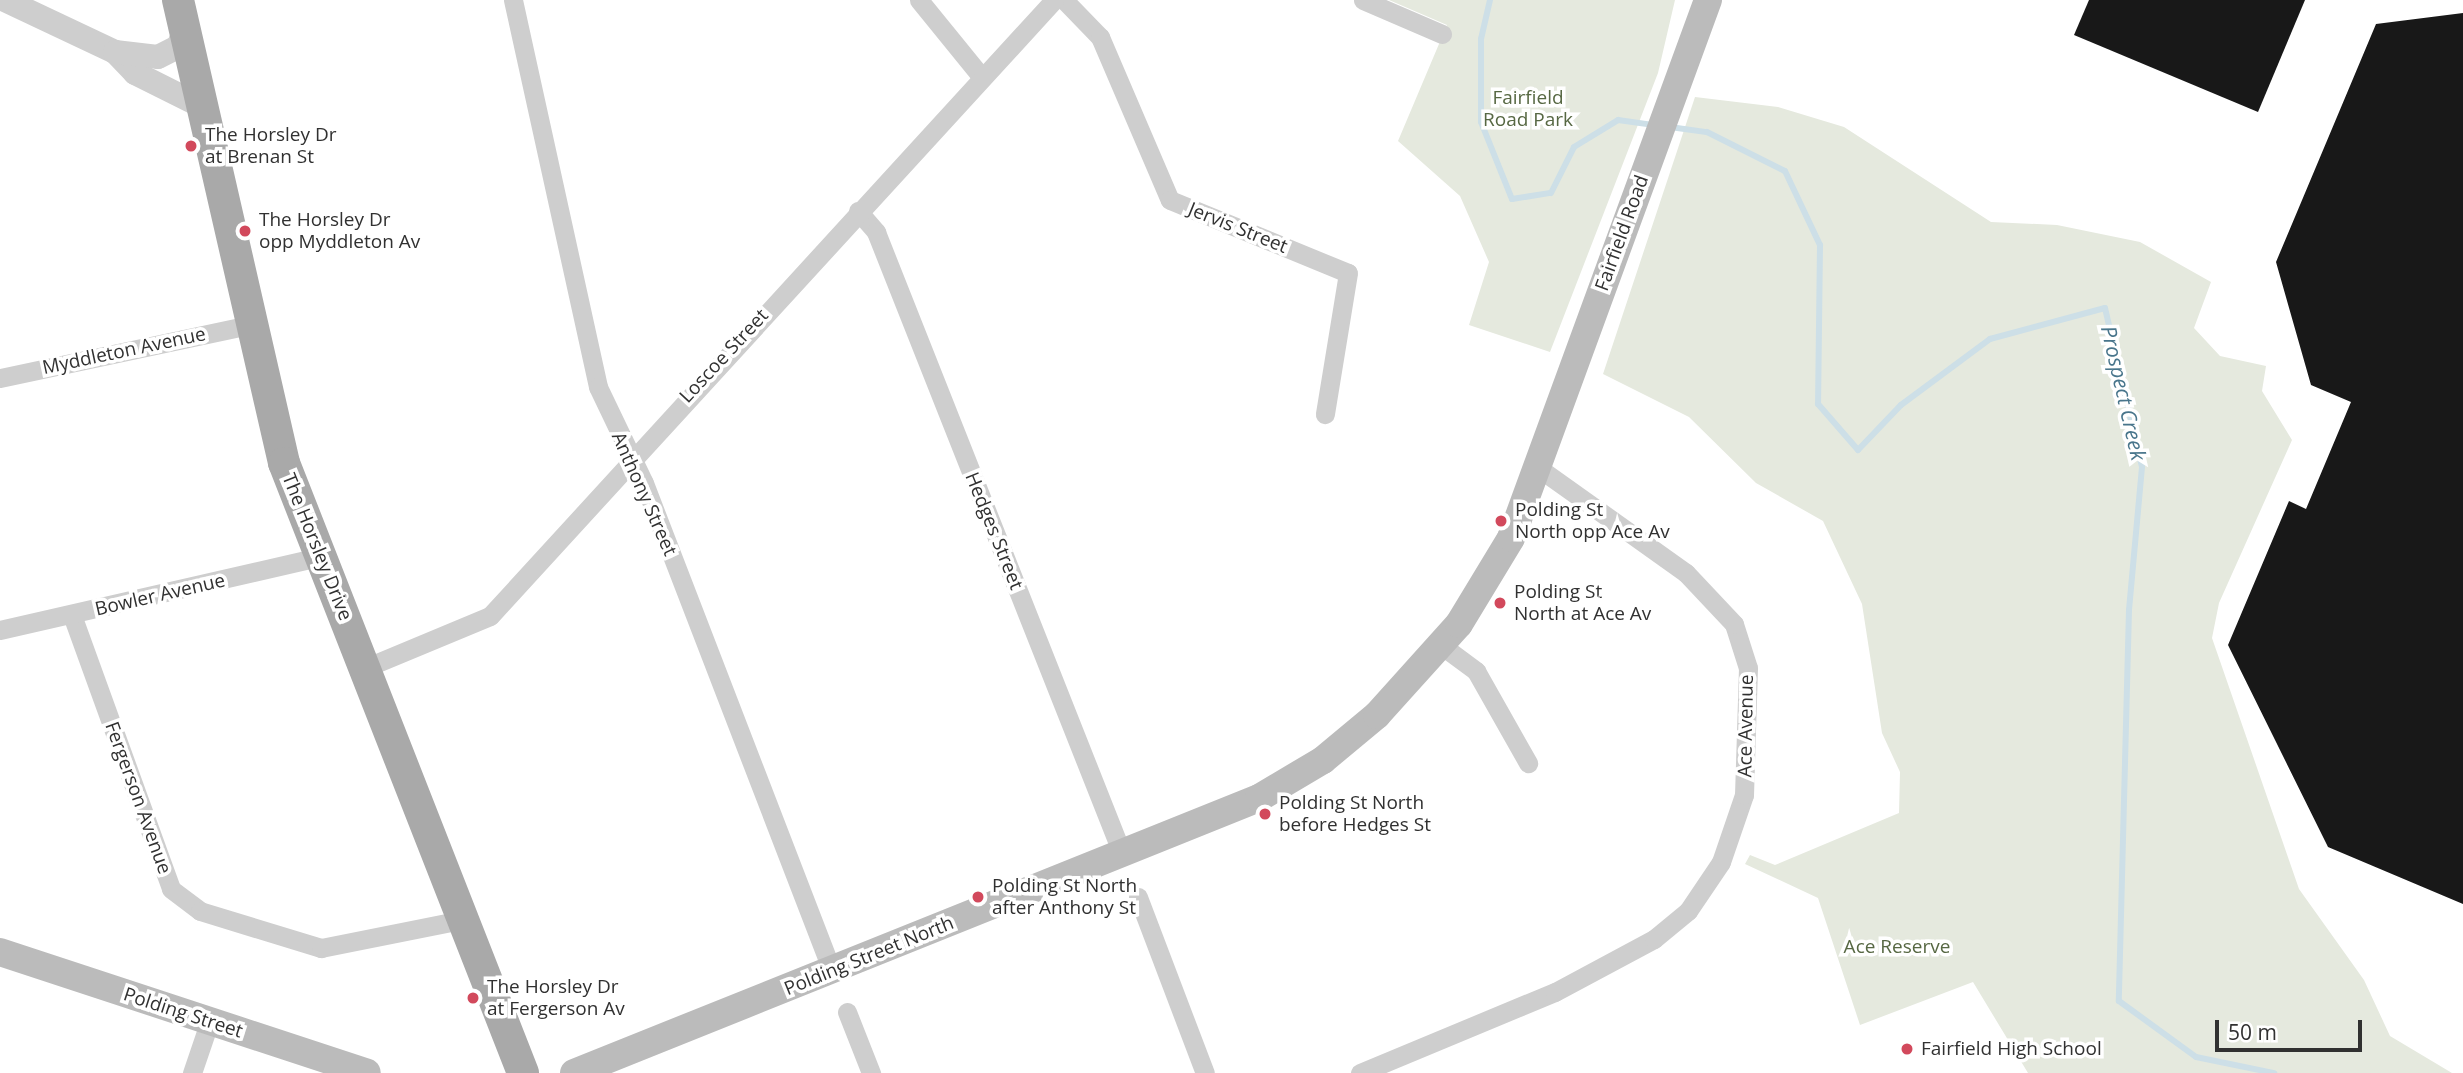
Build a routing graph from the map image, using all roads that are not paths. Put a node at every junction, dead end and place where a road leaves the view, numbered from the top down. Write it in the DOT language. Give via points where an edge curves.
graph roads {
  1 [pos="5,0"];
  2 [pos="513,0"];
  3 [pos="919,0"];
  4 [pos="1054,0"];
  5 [pos="1064,0"];
  6 [pos="1363,0"];
  7 [pos="1708,0"];
  8 [pos="182,15"];
  9 [pos="1442,34"];
  10 [pos="115,52"];
  11 [pos="980,75"];
  12 [pos="201,106"];
  13 [pos="858,211"];
  14 [pos="249,325"];
  15 [pos="0,378"];
  16 [pos="1325,414"];
  17 [pos="629,459"];
  18 [pos="1539,468"];
  19 [pos="320,556"];
  20 [pos="72,615"];
  21 [pos="0,630"];
  22 [pos="1441,645"];
  23 [pos="365,668"];
  24 [pos="1528,763"];
  25 [pos="1123,856"];
  26 [pos="1138,897"];
  27 [pos="461,920"];
  28 [pos="0,952"];
  29 [pos="832,971"];
  30 [pos="847,1012"];
  31 [pos="209,1023"];
  32 [pos="660,1039"];
  33 [pos="192,1073"];
  34 [pos="367,1073"];
  35 [pos="523,1073"];
  36 [pos="574,1073"];
  37 [pos="625,1073"];
  38 [pos="871,1073"];
  39 [pos="1205,1073"];
  40 [pos="1360,1073"];
  1 -- 10 [label="street"];
  2 -- 17 [label="street, Anthony Street" via="598,387"];
  3 -- 11 [label="street"];
  4 -- 11 [label="street, Loscoe Street"];
  5 -- 16 [label="street, Jervis Street" via="1100,37 1170,200 1348,273"];
  6 -- 9 [label="street"];
  7 -- 18 [label="main road, Fairfield Road"];
  8 -- 10 [label="street" via="178,47 158,57"];
  8 -- 12 [label="main road, The Horsley Drive"];
  10 -- 12 [label="street" via="135,73"];
  11 -- 13 [label="street, Loscoe Street"];
  12 -- 14 [label="main road, The Horsley Drive"];
  13 -- 17 [label="street, Loscoe Street"];
  13 -- 25 [label="street, Hedges Street" via="876,232"];
  14 -- 15 [label="street, Myddleton Avenue"];
  14 -- 19 [label="main road, The Horsley Drive" via="278,443"];
  17 -- 23 [label="street, Loscoe Street" via="490,616"];
  17 -- 29 [label="street, Anthony Street"];
  18 -- 22 [label="main road, Polding Street North" via="1505,550"];
  18 -- 40 [label="street, Ace Avenue" via="1686,573 1734,624 1748,668 1744,794 1721,862 1688,911 1654,939 1555,992"];
  19 -- 20 [label="street, Bowler Avenue"];
  19 -- 23 [label="main road, The Horsley Drive"];
  20 -- 21 [label="street, Bowler Avenue"];
  20 -- 27 [label="street, Fergerson Avenue" via="171,889 200,911 321,948"];
  22 -- 24 [label="street" via="1476,671"];
  22 -- 25 [label="main road, Polding Street North" via="1385,708 1323,760 1259,798"];
  23 -- 27 [label="main road, The Horsley Drive"];
  25 -- 29 [label="main road, Polding Street North"];
  26 -- 39 [label="street"];
  27 -- 35 [label="main road, The Horsley Drive"];
  28 -- 31 [label="main road, Polding Street"];
  29 -- 32 [label="main road, Polding Street North"];
  30 -- 38 [label="street"];
  31 -- 33 [label="street"];
  31 -- 34 [label="main road, Polding Street"];
  32 -- 36 [label="main road, Polding Street North"];
  32 -- 37 [label="main road"];
}
